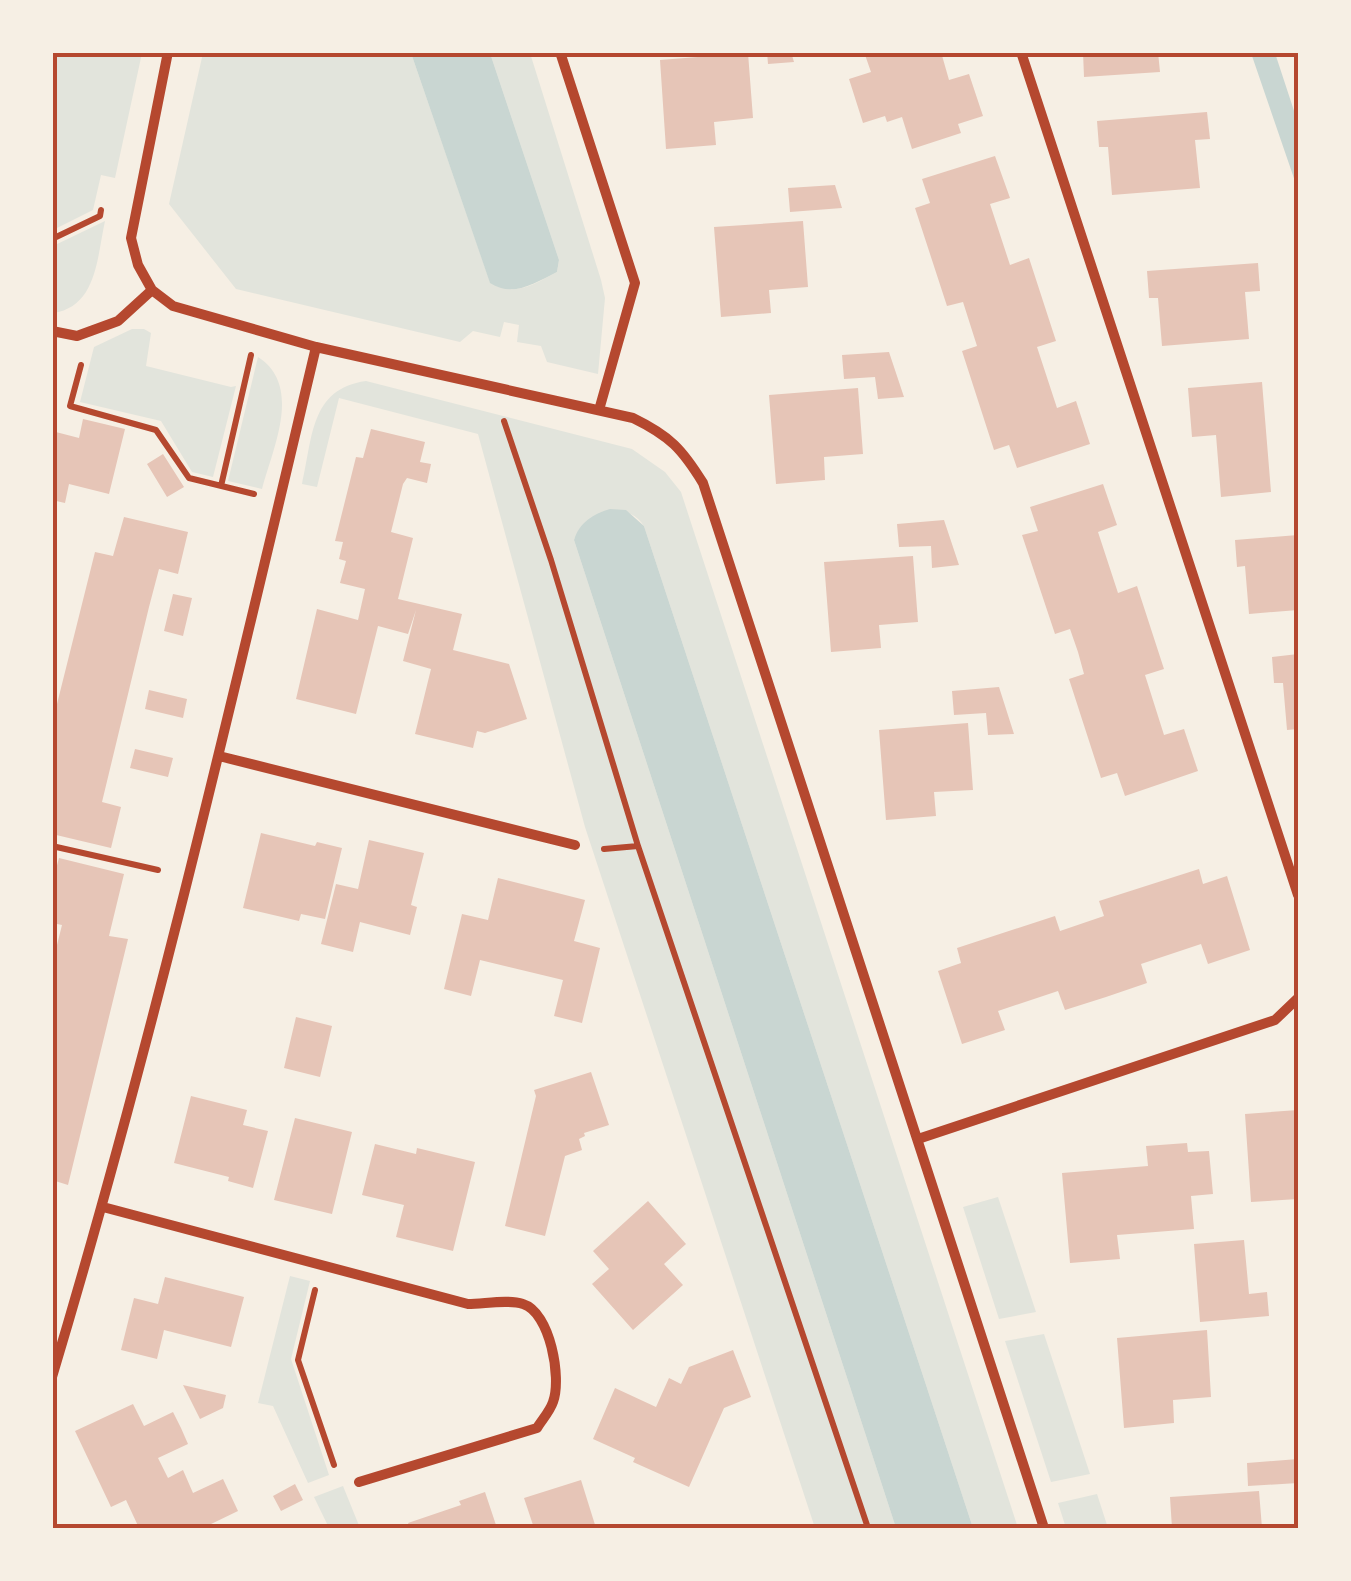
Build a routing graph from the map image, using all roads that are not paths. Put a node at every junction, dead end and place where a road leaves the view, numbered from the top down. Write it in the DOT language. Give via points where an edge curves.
graph roads {
  1 [pos="168,52"];
  2 [pos="560,52"];
  3 [pos="1022,52"];
  4 [pos="152,290"];
  5 [pos="52,330"];
  6 [pos="316,348"];
  7 [pos="600,410"];
  8 [pos="219,756"];
  9 [pos="574,845"];
  10 [pos="1298,895"];
  11 [pos="1298,998"];
  12 [pos="918,1139"];
  13 [pos="104,1207"];
  14 [pos="52,1377"];
  15 [pos="359,1482"];
  16 [pos="1044,1528"];
  1 -- 4 [label="street" via="131,238"];
  2 -- 7 [label="street" via="635,283"];
  3 -- 10 [label="street"];
  4 -- 5 [label="street" via="118,321 77,336"];
  4 -- 6 [label="street" via="174,306"];
  6 -- 7 [label="street"];
  6 -- 8 [label="street"];
  7 -- 12 [label="street" via="664,432 703,483"];
  8 -- 9 [label="street"];
  8 -- 13 [label="street"];
  11 -- 12 [label="street" via="1275,1020"];
  12 -- 16 [label="street"];
  13 -- 14 [label="street"];
  13 -- 15 [label="street" via="468,1304 524,1304 538,1315 557,1380 554,1402 537,1428"];
}
